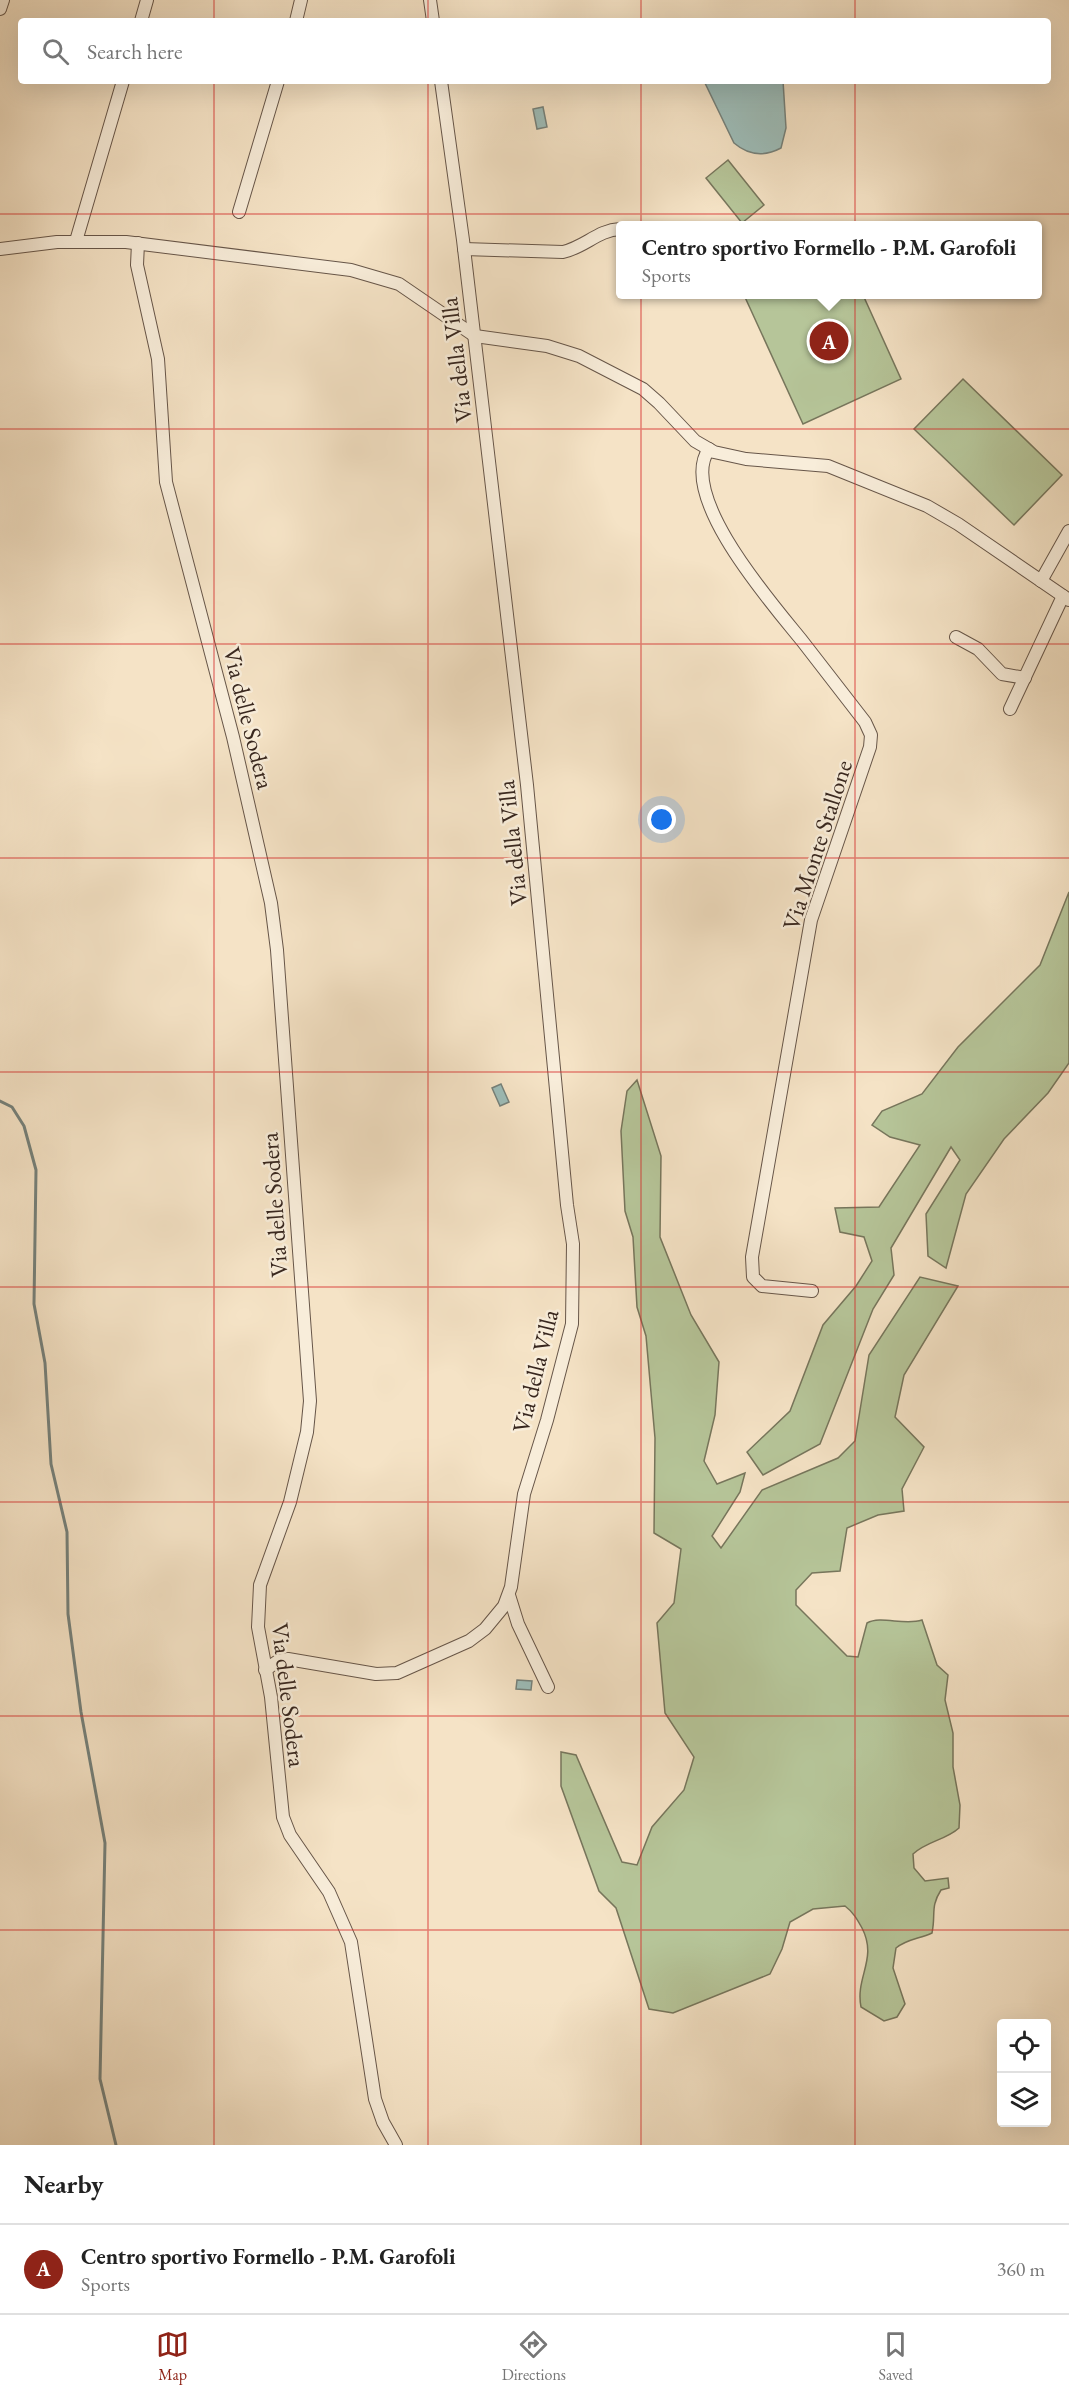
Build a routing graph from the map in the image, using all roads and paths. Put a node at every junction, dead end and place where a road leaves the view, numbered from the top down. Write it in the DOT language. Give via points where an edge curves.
graph roads {
  1 [pos="3,0"];
  2 [pos="147,0"];
  3 [pos="302,0"];
  4 [pos="430,0"];
  5 [pos="0,9"];
  6 [pos="142,18"];
  7 [pos="297,18"];
  8 [pos="433,18"];
  9 [pos="122,84"];
  10 [pos="278,84"];
  11 [pos="441,84"];
  12 [pos="239,212"];
  13 [pos="616,230"];
  14 [pos="76,241"];
  15 [pos="138,243"];
  16 [pos="0,249"];
  17 [pos="464,249"];
  18 [pos="475,336"];
  19 [pos="709,449"];
  20 [pos="1069,531"];
  21 [pos="1041,581"];
  22 [pos="1066,598"];
  23 [pos="956,638"];
  24 [pos="1025,678"];
  25 [pos="1010,709"];
  26 [pos="812,1292"];
  27 [pos="509,1595"];
  28 [pos="265,1670"];
  29 [pos="548,1687"];
  30 [pos="396,2145"];
  1 -- 5 [label="street"];
  2 -- 6 [label="street"];
  3 -- 7 [label="street"];
  4 -- 8 [label="street"];
  9 -- 14 [label="street"];
  10 -- 12 [label="street"];
  11 -- 17 [label="street, Via della Villa"];
  13 -- 17 [label="street" via="603,232 563,252"];
  14 -- 15 [label="street"];
  14 -- 16 [label="street"];
  15 -- 18 [label="street" via="378,276 406,288"];
  15 -- 28 [label="street, Via delle Sodera" via="137,265 158,359 164,474 234,737 278,950 310,1411 290,1503 259,1590 258,1627"];
  17 -- 18 [label="street, Via della Villa"];
  18 -- 19 [label="street" via="542,345 579,356 643,389 694,441"];
  18 -- 27 [label="street, Via della Villa" via="532,831 573,1244 572,1324 524,1494"];
  19 -- 21 [label="street" via="746,459 804,462 840,469 948,518"];
  19 -- 26 [label="street, Via Monte Stallone" via="702,461 702,474 715,515 733,551 871,735 811,920 752,1257 752,1274 762,1286"];
  20 -- 21 [label="street"];
  21 -- 22 [label="street"];
  22 -- 24 [label="street"];
  23 -- 24 [label="street" via="978,649 1002,674"];
  24 -- 25 [label="street"];
  27 -- 28 [label="street, Via della Villa" via="498,1616 477,1637 397,1673 374,1674 288,1659"];
  27 -- 29 [label="street, Via della Villa" via="518,1624"];
  28 -- 30 [label="street, Via delle Sodera" via="283,1817 290,1835 329,1892 351,1942 375,2099"];
}
